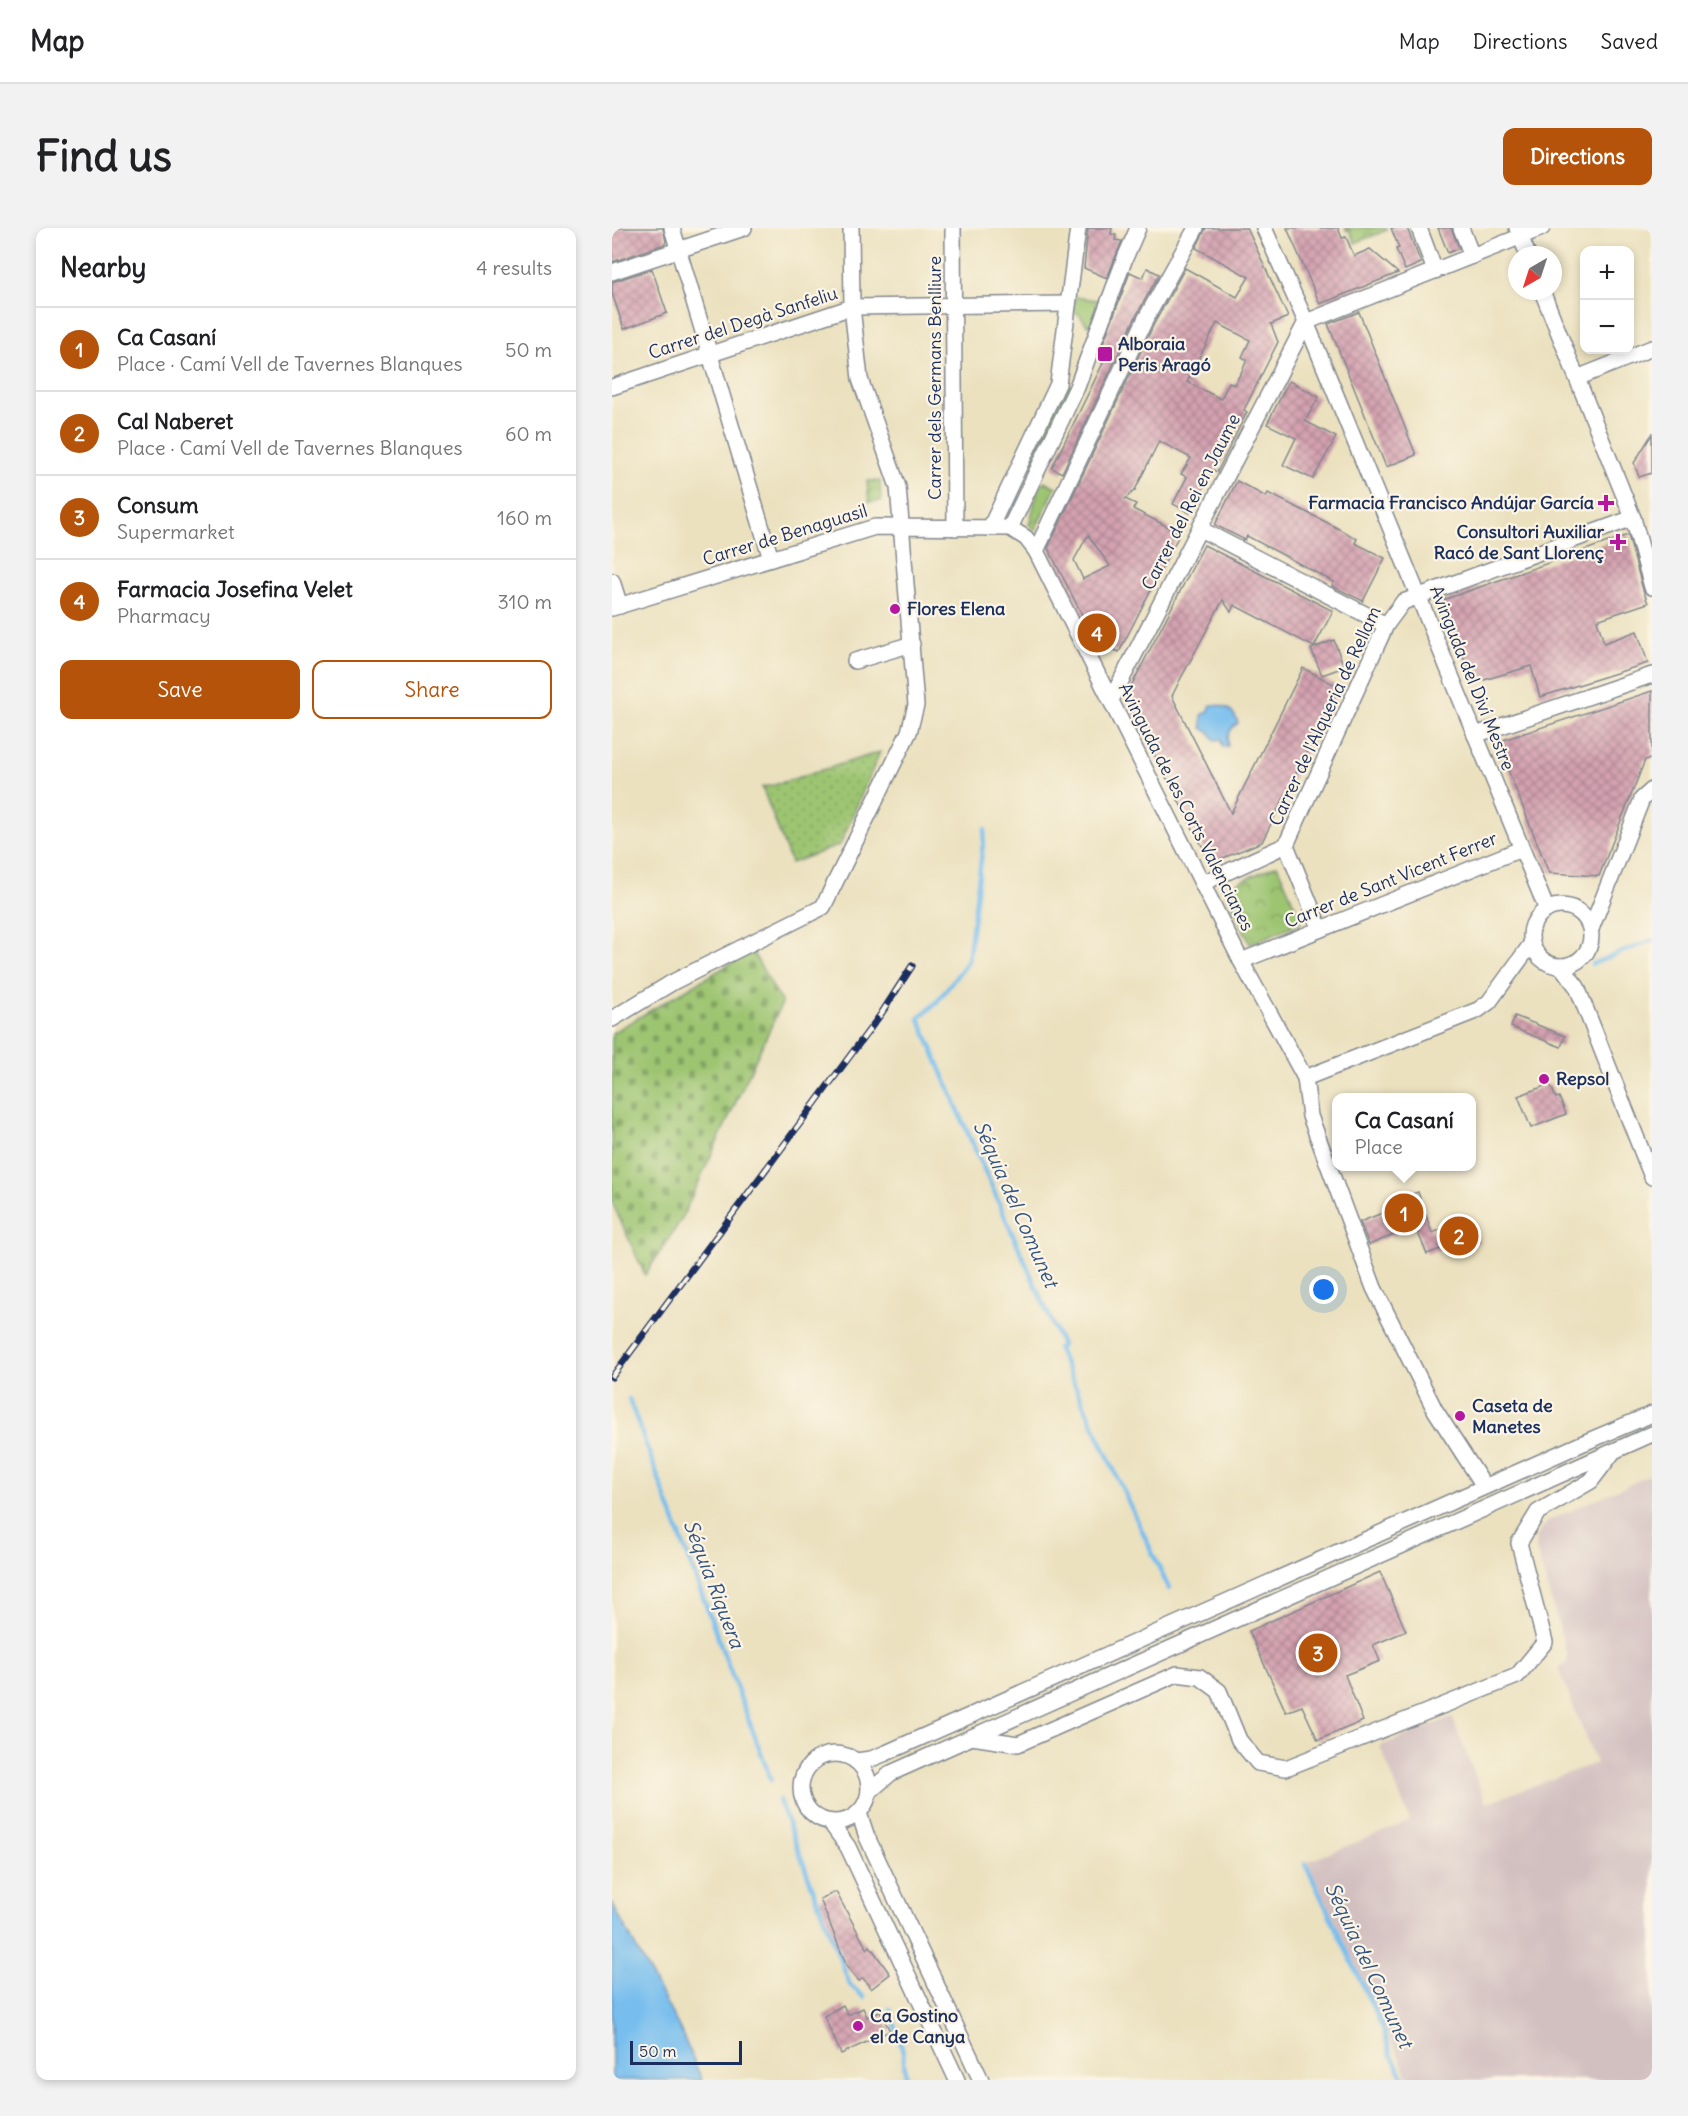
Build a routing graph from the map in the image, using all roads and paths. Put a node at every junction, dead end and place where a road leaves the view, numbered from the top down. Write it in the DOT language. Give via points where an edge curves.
graph roads {
  1 [pos="672,228"];
  2 [pos="744,228"];
  3 [pos="850,228"];
  4 [pos="953,228"];
  5 [pos="1078,228"];
  6 [pos="1138,228"];
  7 [pos="1196,228"];
  8 [pos="1264,228"];
  9 [pos="1419,228"];
  10 [pos="1461,228"];
  11 [pos="1542,228"];
  12 [pos="1519,232"];
  13 [pos="1524,246"];
  14 [pos="679,249"];
  15 [pos="1472,256"];
  16 [pos="1436,271"];
  17 [pos="612,272"];
  18 [pos="1546,300"];
  19 [pos="1068,304"];
  20 [pos="954,306"];
  21 [pos="852,307"];
  22 [pos="1306,322"];
  23 [pos="1652,348"];
  24 [pos="710,354"];
  25 [pos="1577,378"];
  26 [pos="612,387"];
  27 [pos="1633,518"];
  28 [pos="903,527"];
  29 [pos="955,528"];
  30 [pos="990,528"];
  31 [pos="1010,528"];
  32 [pos="1200,529"];
  33 [pos="1036,550"];
  34 [pos="771,559"];
  35 [pos="612,581"];
  36 [pos="1652,587"];
  37 [pos="1418,596"];
  38 [pos="616,607"];
  39 [pos="1386,626"];
  40 [pos="912,644"];
  41 [pos="855,661"];
  42 [pos="1652,675"];
  43 [pos="1111,700"];
  44 [pos="1475,735"];
  45 [pos="1652,789"];
  46 [pos="1286,845"];
  47 [pos="1521,849"];
  48 [pos="1203,883"];
  49 [pos="1601,900"];
  50 [pos="1546,910"];
  51 [pos="1578,911"];
  52 [pos="1320,929"];
  53 [pos="1591,929"];
  54 [pos="1532,943"];
  55 [pos="1581,959"];
  56 [pos="1241,961"];
  57 [pos="1561,966"];
  58 [pos="1577,987"];
  59 [pos="612,1019"];
  60 [pos="1305,1078"];
  61 [pos="1652,1177"];
  62 [pos="1652,1414"];
  63 [pos="1652,1434"];
  64 [pos="1613,1452"];
  65 [pos="1484,1486"];
  66 [pos="972,1737"];
  67 [pos="856,1761"];
  68 [pos="870,1791"];
  69 [pos="859,1813"];
  70 [pos="830,1822"];
  71 [pos="957,2080"];
  72 [pos="981,2080"];
  1 -- 14 [label="street"];
  2 -- 14 [label="street"];
  3 -- 21 [label="street"];
  4 -- 20 [label="street, Carrer dels Germans Benlliure"];
  5 -- 19 [label="street"];
  6 -- 31 [label="street" via="1077,387"];
  7 -- 33 [label="street" via="1145,320"];
  8 -- 22 [label="street, Avinguda del Diví Mestre"];
  9 -- 16 [label="street"];
  10 -- 15 [label="street"];
  11 -- 12 [label="street"];
  12 -- 13 [label="street"];
  12 -- 15 [label="street"];
  14 -- 17 [label="street"];
  14 -- 24 [label="street"];
  15 -- 16 [label="street"];
  16 -- 22 [label="street"];
  18 -- 25 [label="street"];
  19 -- 20 [label="street, Carrer del Degà Sanfeliu"];
  19 -- 30 [label="street" via="1058,384"];
  20 -- 21 [label="street, Carrer del Degà Sanfeliu"];
  20 -- 29 [label="street, Carrer dels Germans Benlliure"];
  21 -- 24 [label="street, Carrer del Degà Sanfeliu"];
  21 -- 28 [label="street" via="860,379 898,487"];
  22 -- 32 [label="street, Carrer del Rei en Jaume"];
  22 -- 37 [label="street, Avinguda del Diví Mestre"];
  23 -- 25 [label="street"];
  24 -- 26 [label="street, Carrer del Degà Sanfeliu"];
  24 -- 34 [label="street"];
  25 -- 27 [label="street"];
  27 -- 36 [label="street"];
  27 -- 37 [label="street, Carrer de l'Alqueria de Rellam"];
  28 -- 29 [label="street, Carrer de Benaguasil"];
  28 -- 34 [label="street, Carrer de Benaguasil" via="875,527"];
  28 -- 40 [label="street"];
  29 -- 30 [label="street, Carrer de Benaguasil"];
  30 -- 31 [label="street, Carrer de Benaguasil"];
  31 -- 33 [label="street"];
  32 -- 39 [label="street"];
  32 -- 43 [label="street, Carrer del Rei en Jaume"];
  33 -- 43 [label="street, Avinguda de les Corts Valencianes"];
  34 -- 38 [label="street, Carrer de Benaguasil"];
  35 -- 38 [label="street"];
  37 -- 39 [label="street, Carrer de l'Alqueria de Rellam" via="1403,602"];
  37 -- 44 [label="street, Avinguda del Diví Mestre"];
  39 -- 46 [label="street, Carrer de l'Alqueria de Rellam"];
  40 -- 41 [label="street"];
  40 -- 59 [label="street" via="916,705 909,732 823,907 673,982"];
  42 -- 44 [label="street"];
  43 -- 48 [label="street, Avinguda de les Corts Valencianes"];
  44 -- 47 [label="street, Avinguda del Diví Mestre"];
  45 -- 49 [label="street" via="1642,799"];
  46 -- 48 [label="street, Carrer de l'Alqueria de Rellam"];
  46 -- 52 [label="street"];
  47 -- 50 [label="street, Avinguda del Diví Mestre"];
  47 -- 52 [label="street, Carrer de Sant Vicent Ferrer"];
  48 -- 56 [label="street, Avinguda de les Corts Valencianes"];
  49 -- 51 [label="street"];
  49 -- 53 [label="street"];
  50 -- 51 [label="street" via="1561,906"];
  50 -- 54 [label="street" via="1535,921"];
  51 -- 53 [label="street"];
  52 -- 56 [label="street, Carrer de Sant Vicent Ferrer"];
  53 -- 55 [label="street" via="1590,945"];
  54 -- 57 [label="street" via="1542,960"];
  54 -- 60 [label="street" via="1490,1002 1478,1010"];
  55 -- 57 [label="street"];
  55 -- 58 [label="street"];
  56 -- 60 [label="street, Avinguda de les Corts Valencianes"];
  57 -- 58 [label="street"];
  58 -- 61 [label="street"];
  60 -- 65 [label="street" via="1310,1116 1374,1288 1435,1410"];
  62 -- 65 [label="street"];
  63 -- 64 [label="street"];
  64 -- 66 [label="street"];
  64 -- 66 [label="street" via="1591,1481 1538,1512 1519,1543 1545,1642 1517,1676 1287,1768 1258,1763 1239,1740 1220,1691 1200,1677 1177,1674 1018,1744"];
  65 -- 67 [label="street" via="886,1753"];
  66 -- 68 [label="street" via="891,1773"];
  67 -- 68 [label="street" via="867,1775"];
  67 -- 70 [label="street" via="837,1754 818,1758 804,1773 803,1802 814,1815"];
  68 -- 69 [label="street"];
  69 -- 70 [label="street" via="846,1821"];
  69 -- 72 [label="street"];
  70 -- 71 [label="street" via="848,1847"];
}
